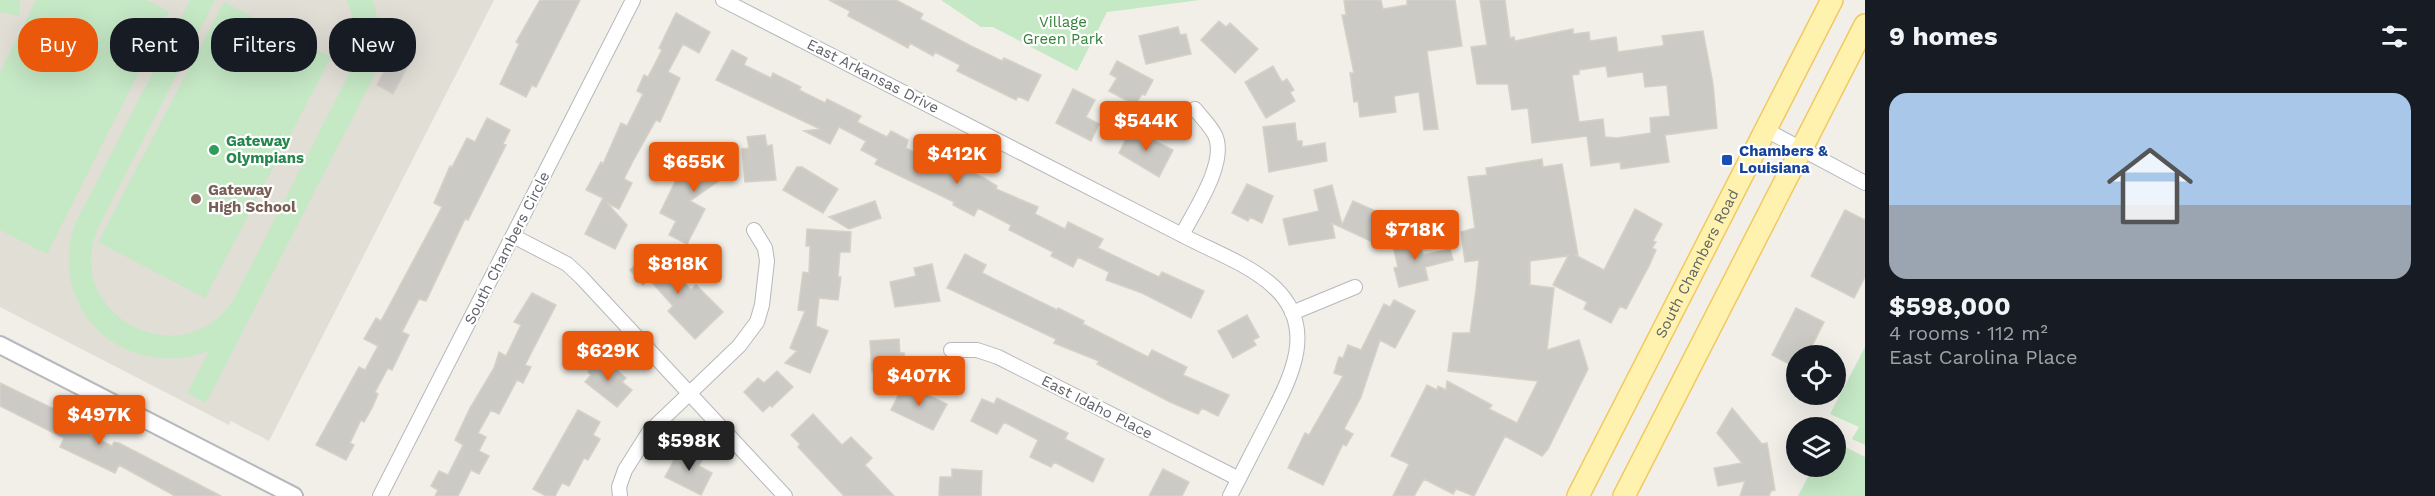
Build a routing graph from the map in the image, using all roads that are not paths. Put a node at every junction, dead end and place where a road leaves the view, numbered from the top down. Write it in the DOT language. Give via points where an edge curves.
graph roads {
  1 [pos="633,0"];
  2 [pos="723,0"];
  3 [pos="1832,0"];
  4 [pos="1865,26"];
  5 [pos="1195,109"];
  6 [pos="1766,130"];
  7 [pos="1802,148"];
  8 [pos="1865,183"];
  9 [pos="754,230"];
  10 [pos="1182,235"];
  11 [pos="513,236"];
  12 [pos="1354,287"];
  13 [pos="1292,313"];
  14 [pos="0,345"];
  15 [pos="951,350"];
  16 [pos="689,393"];
  17 [pos="1239,479"];
  18 [pos="294,496"];
  19 [pos="380,496"];
  20 [pos="620,496"];
  21 [pos="785,496"];
  22 [pos="1230,496"];
  23 [pos="1578,496"];
  24 [pos="1624,496"];
  1 -- 11 [label="street, South Chambers Circle"];
  2 -- 10 [label="street, East Arkansas Drive"];
  3 -- 6 [label="main road, South Chambers Road"];
  4 -- 7 [label="main road"];
  5 -- 10 [label="street" via="1214,134 1218,154"];
  6 -- 7 [label="street"];
  6 -- 23 [label="main road, South Chambers Road"];
  7 -- 8 [label="street"];
  7 -- 24 [label="main road"];
  9 -- 16 [label="street" via="767,257 759,316 743,342"];
  10 -- 13 [label="street, East Arkansas Drive" via="1267,281 1281,294"];
  11 -- 16 [label="street" via="572,269"];
  11 -- 19 [label="street, South Chambers Circle"];
  12 -- 13 [label="street"];
  13 -- 17 [label="street, East Arkansas Drive" via="1298,340 1294,368"];
  14 -- 18 [label="street"];
  15 -- 17 [label="street, East Idaho Place" via="977,350 998,357"];
  16 -- 20 [label="street" via="637,449 622,475"];
  16 -- 21 [label="street"];
  17 -- 22 [label="street, East Arkansas Drive"];
}
